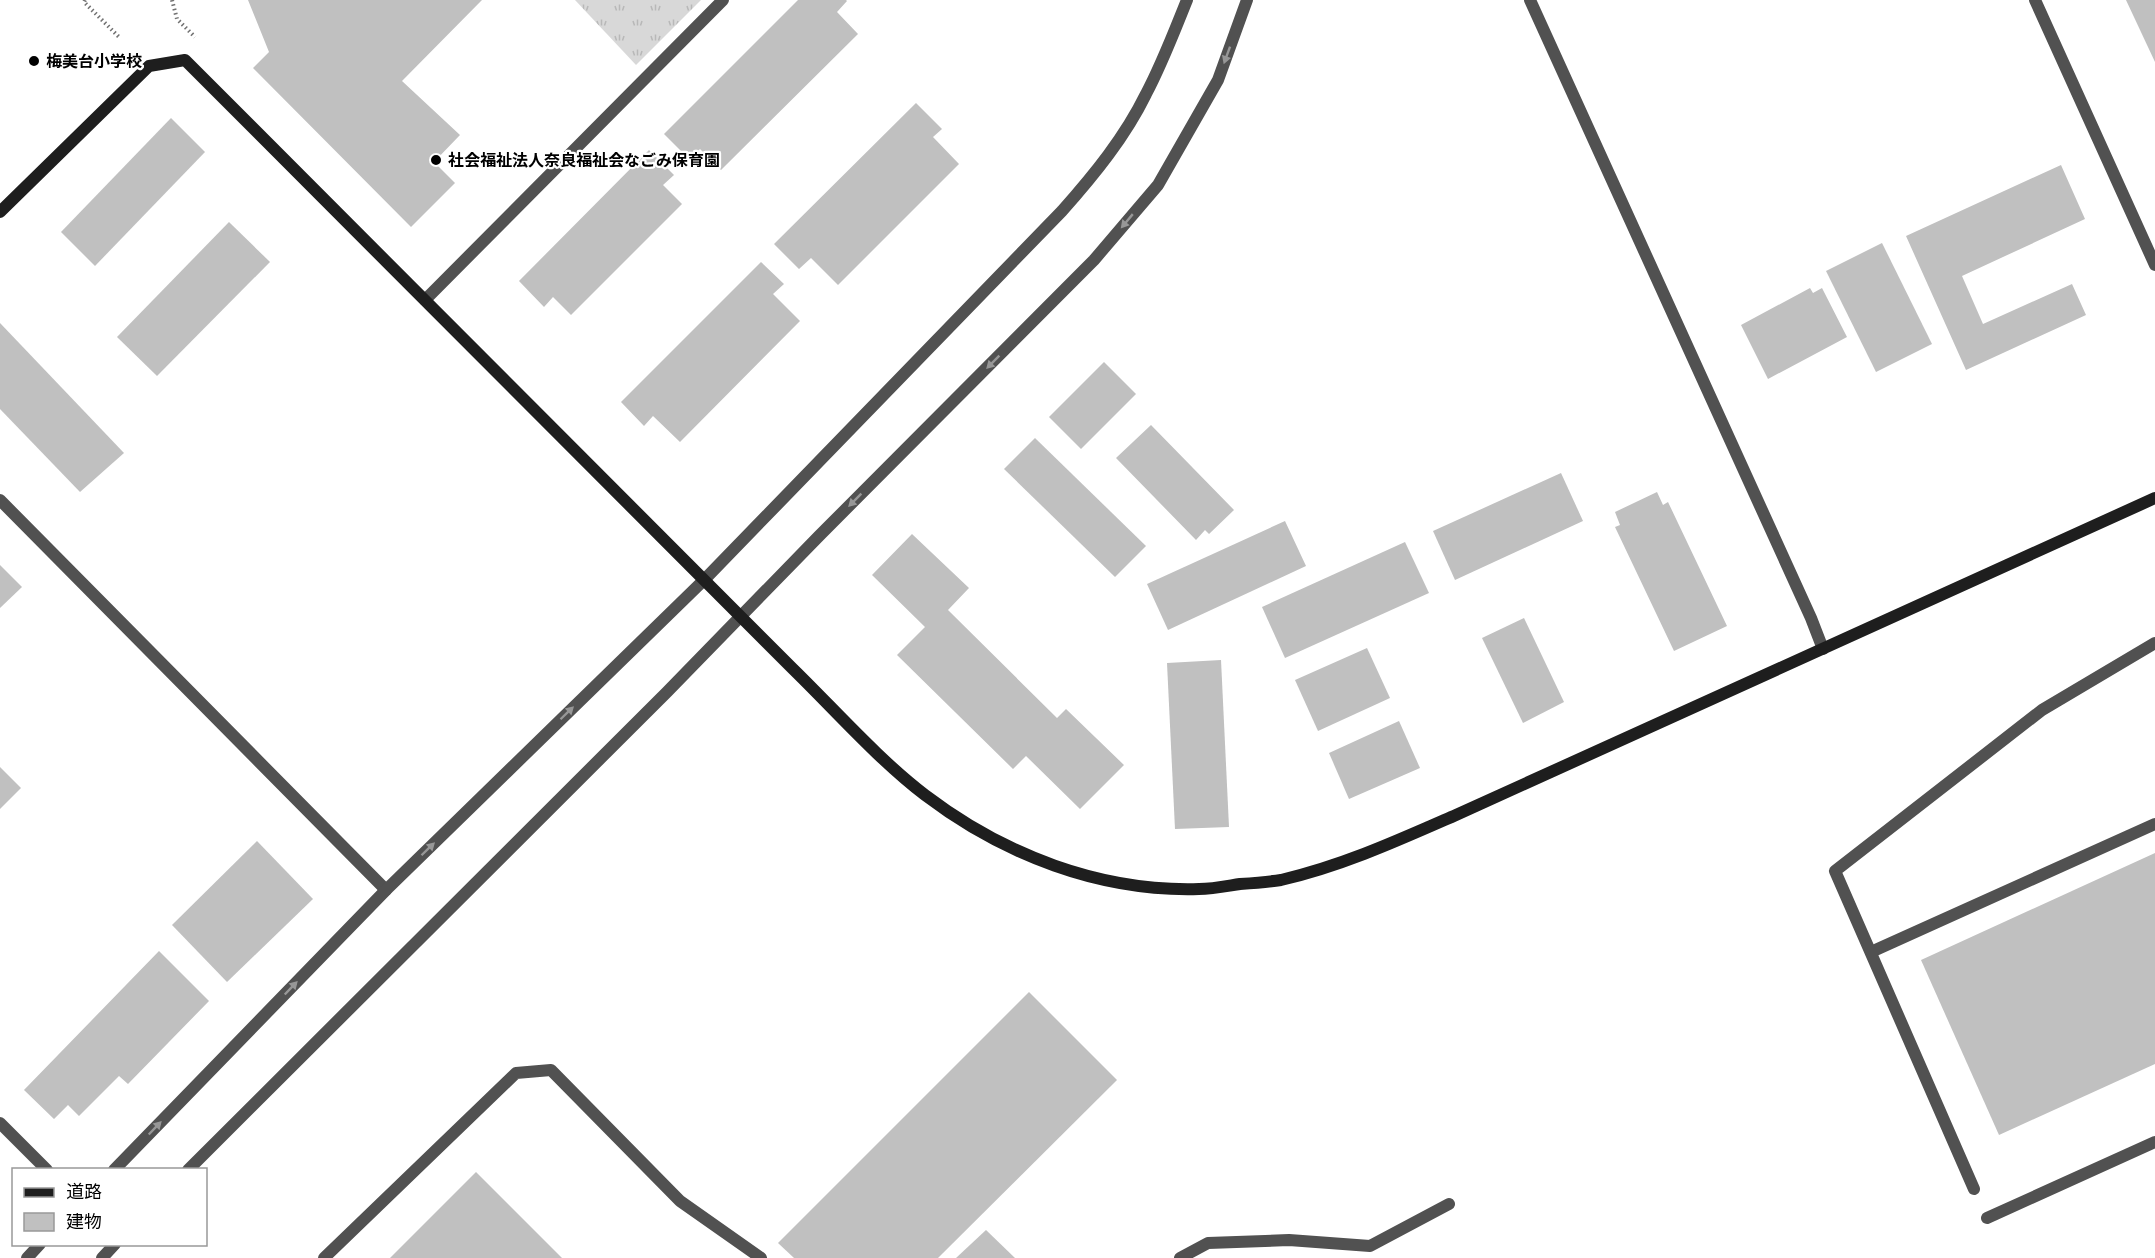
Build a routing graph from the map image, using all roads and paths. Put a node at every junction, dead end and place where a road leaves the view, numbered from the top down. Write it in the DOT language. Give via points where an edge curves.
graph roads {
  1 [pos="86,0"];
  2 [pos="723,0"];
  3 [pos="1186,0"];
  4 [pos="1247,0"];
  5 [pos="1530,0"];
  6 [pos="2035,0"];
  7 [pos="120,38"];
  8 [pos="0,212"];
  9 [pos="2155,265"];
  10 [pos="425,300"];
  11 [pos="2155,498"];
  12 [pos="0,500"];
  13 [pos="705,579"];
  14 [pos="742,616"];
  15 [pos="2155,643"];
  16 [pos="1823,649"];
  17 [pos="2155,824"];
  18 [pos="386,890"];
  19 [pos="1871,952"];
  20 [pos="0,1123"];
  21 [pos="2155,1142"];
  22 [pos="45,1168"];
  23 [pos="116,1168"];
  24 [pos="190,1168"];
  25 [pos="1974,1189"];
  26 [pos="1449,1204"];
  27 [pos="1987,1218"];
  28 [pos="39,1246"];
  29 [pos="114,1246"];
  30 [pos="27,1258"];
  31 [pos="102,1258"];
  32 [pos="324,1258"];
  33 [pos="760,1258"];
  34 [pos="1180,1258"];
  1 -- 7 [label="path"];
  2 -- 10 [label="street"];
  3 -- 13 [label="street" via="1146,95 1093,175"];
  4 -- 14 [label="street, one-way" via="1218,80 1158,185 1094,260"];
  5 -- 16 [label="street"];
  6 -- 9 [label="street"];
  8 -- 10 [label="street" via="149,66 184,60"];
  10 -- 13 [label="street"];
  11 -- 16 [label="street"];
  12 -- 18 [label="street"];
  13 -- 14 [label="street"];
  18 -- 13 [label="street, one-way"];
  14 -- 16 [label="street" via="894,768 966,824 1054,867 1125,885 1199,889 1280,880 1356,858"];
  14 -- 24 [label="street"];
  15 -- 19 [label="street" via="2042,710 1835,871"];
  17 -- 19 [label="street"];
  23 -- 18 [label="street, one-way"];
  19 -- 25 [label="street"];
  20 -- 22 [label="street"];
  21 -- 27 [label="street"];
  26 -- 34 [label="street" via="1370,1246 1289,1240 1208,1243"];
  28 -- 30 [label="street"];
  29 -- 31 [label="street"];
  32 -- 33 [label="street" via="516,1072 551,1070 680,1201"];
}
